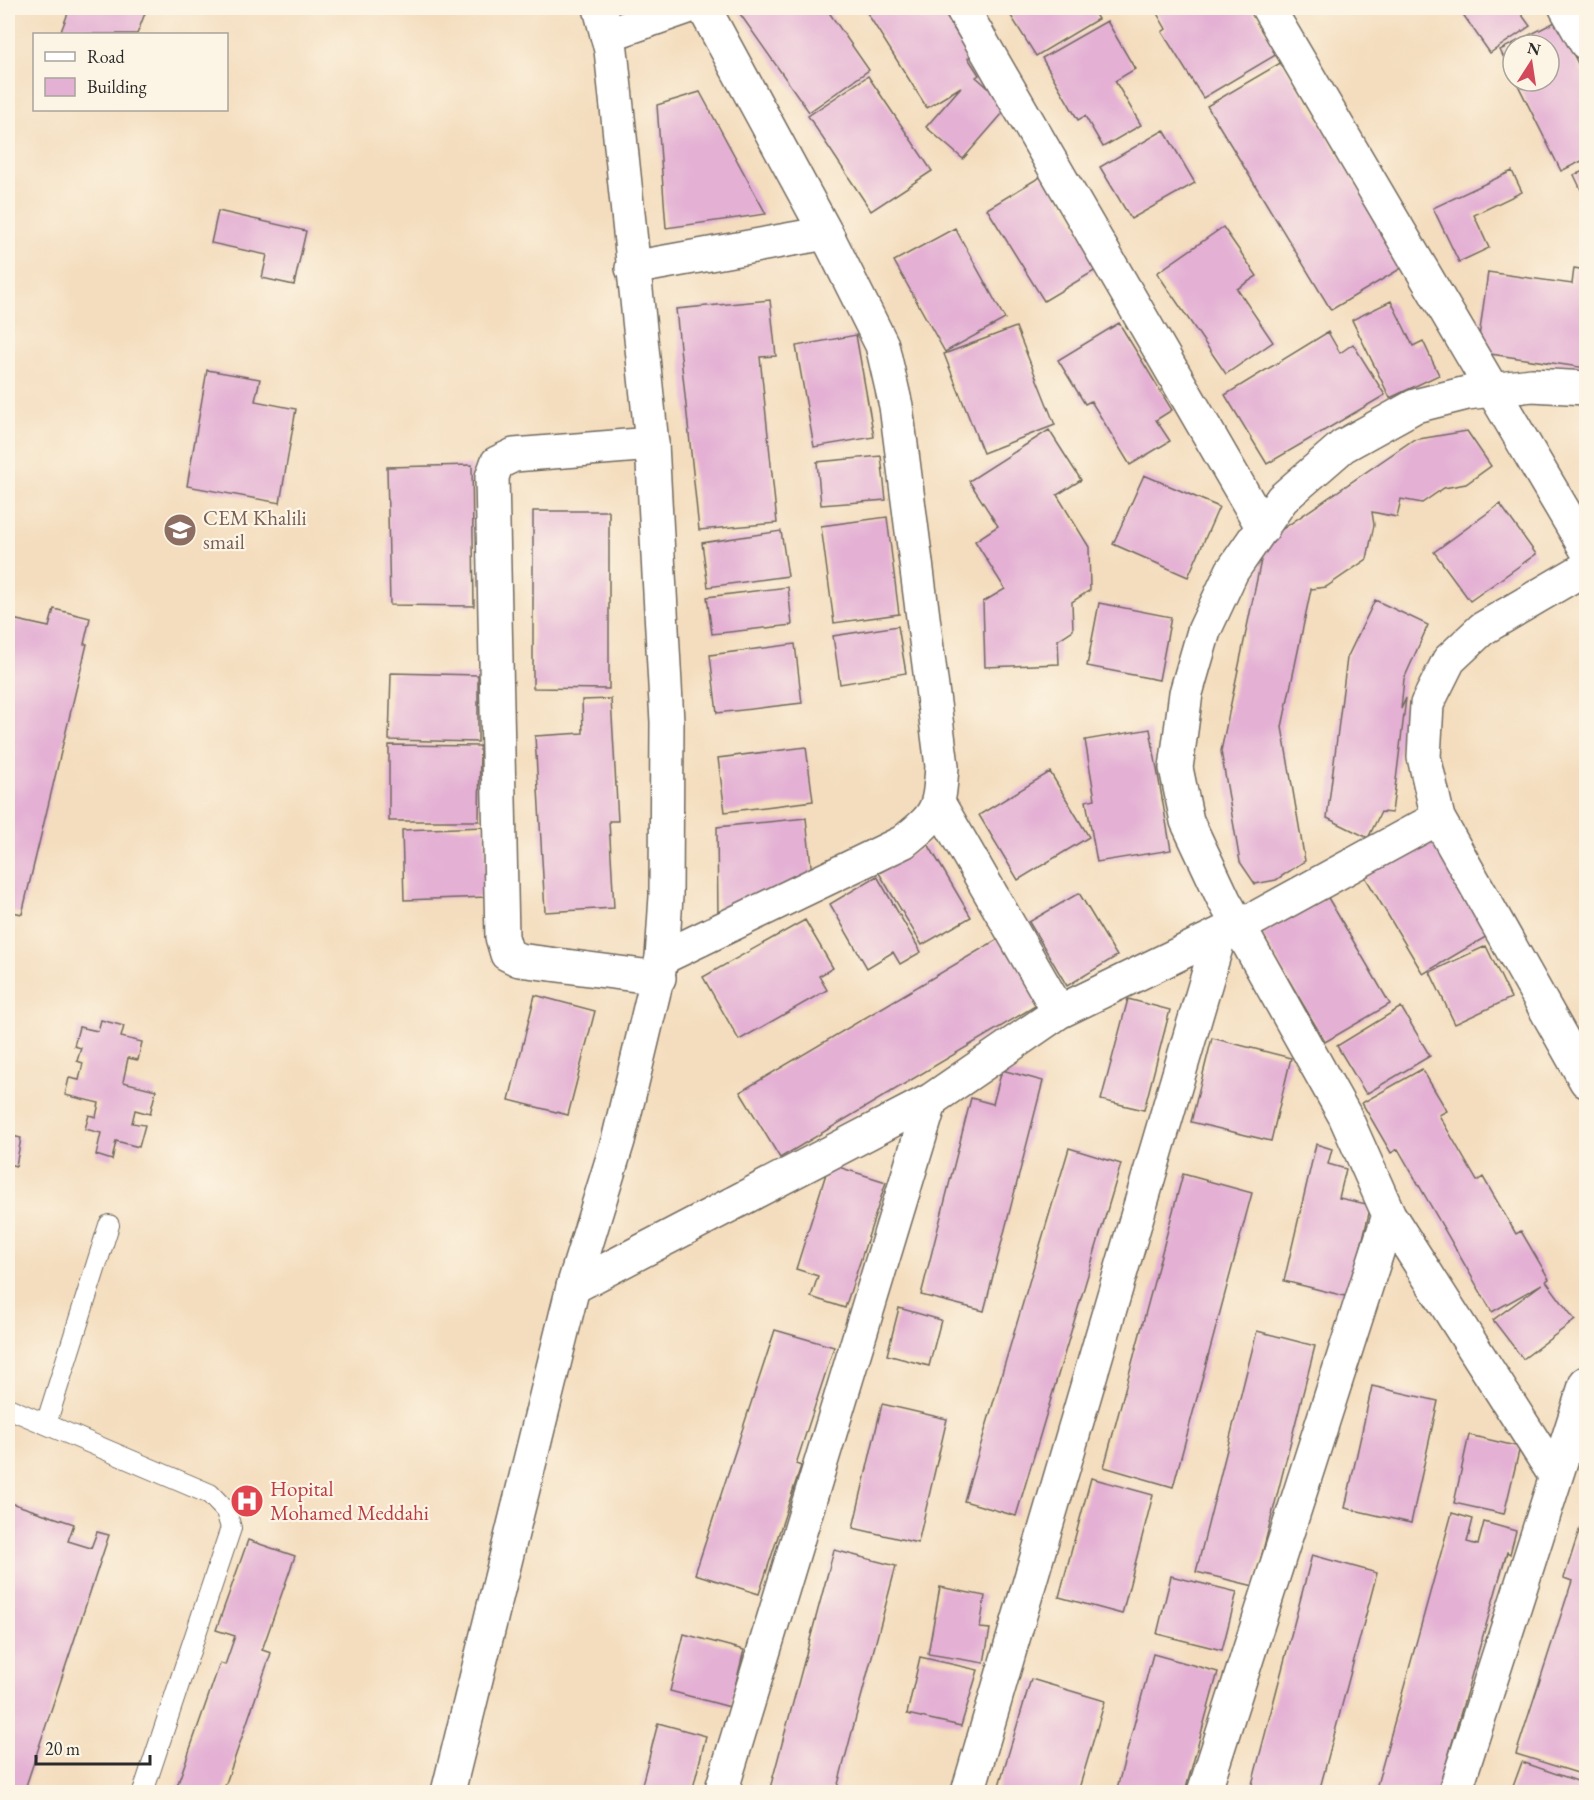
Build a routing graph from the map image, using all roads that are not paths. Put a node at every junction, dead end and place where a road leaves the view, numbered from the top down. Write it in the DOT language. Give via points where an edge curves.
graph roads {
  1 [pos="685,8"];
  2 [pos="704,8"];
  3 [pos="962,8"];
  4 [pos="1268,8"];
  5 [pos="1566,8"];
  6 [pos="604,21"];
  7 [pos="1587,43"];
  8 [pos="826,233"];
  9 [pos="632,268"];
  10 [pos="1587,388"];
  11 [pos="1493,390"];
  12 [pos="652,444"];
  13 [pos="1263,528"];
  14 [pos="1587,549"];
  15 [pos="1587,568"];
  16 [pos="939,804"];
  17 [pos="1438,818"];
  18 [pos="1230,930"];
  19 [pos="660,968"];
  20 [pos="1059,1012"];
  21 [pos="1587,1081"];
  22 [pos="931,1100"];
  23 [pos="1389,1215"];
  24 [pos="110,1225"];
  25 [pos="573,1287"];
  26 [pos="1587,1383"];
  27 [pos="8,1408"];
  28 [pos="46,1424"];
  29 [pos="1556,1477"];
  30 [pos="143,1792"];
  31 [pos="448,1792"];
  32 [pos="721,1792"];
  33 [pos="968,1792"];
  34 [pos="1204,1792"];
  35 [pos="1455,1792"];
  1 -- 6 [label="street"];
  2 -- 8 [label="street"];
  3 -- 13 [label="street"];
  4 -- 11 [label="street"];
  5 -- 7 [label="street"];
  6 -- 9 [label="street"];
  8 -- 9 [label="street"];
  8 -- 16 [label="street" via="882,345 896,406 942,766"];
  9 -- 12 [label="street"];
  10 -- 11 [label="street" via="1532,385"];
  11 -- 13 [label="street" via="1415,406 1343,446 1282,499"];
  11 -- 14 [label="street"];
  12 -- 19 [label="street" via="667,722 666,896"];
  12 -- 19 [label="street" via="514,455 497,464 492,477 502,937 507,954 519,960"];
  13 -- 18 [label="street" via="1232,571 1204,631 1186,693 1176,768 1187,821"];
  15 -- 17 [label="street" via="1482,629 1449,660 1427,704 1424,746"];
  16 -- 19 [label="street" via="929,821 903,842"];
  16 -- 20 [label="street"];
  17 -- 18 [label="street"];
  17 -- 21 [label="street"];
  18 -- 20 [label="street"];
  18 -- 23 [label="street" via="1345,1116"];
  18 -- 33 [label="street"];
  19 -- 25 [label="street" via="618,1141"];
  20 -- 22 [label="street"];
  22 -- 25 [label="street"];
  22 -- 32 [label="street"];
  23 -- 29 [label="street"];
  23 -- 34 [label="street"];
  24 -- 28 [label="lane"];
  25 -- 31 [label="street"];
  26 -- 29 [label="street"];
  27 -- 28 [label="lane"];
  28 -- 30 [label="lane" via="210,1494 226,1511 231,1528"];
  29 -- 35 [label="street"];
}
